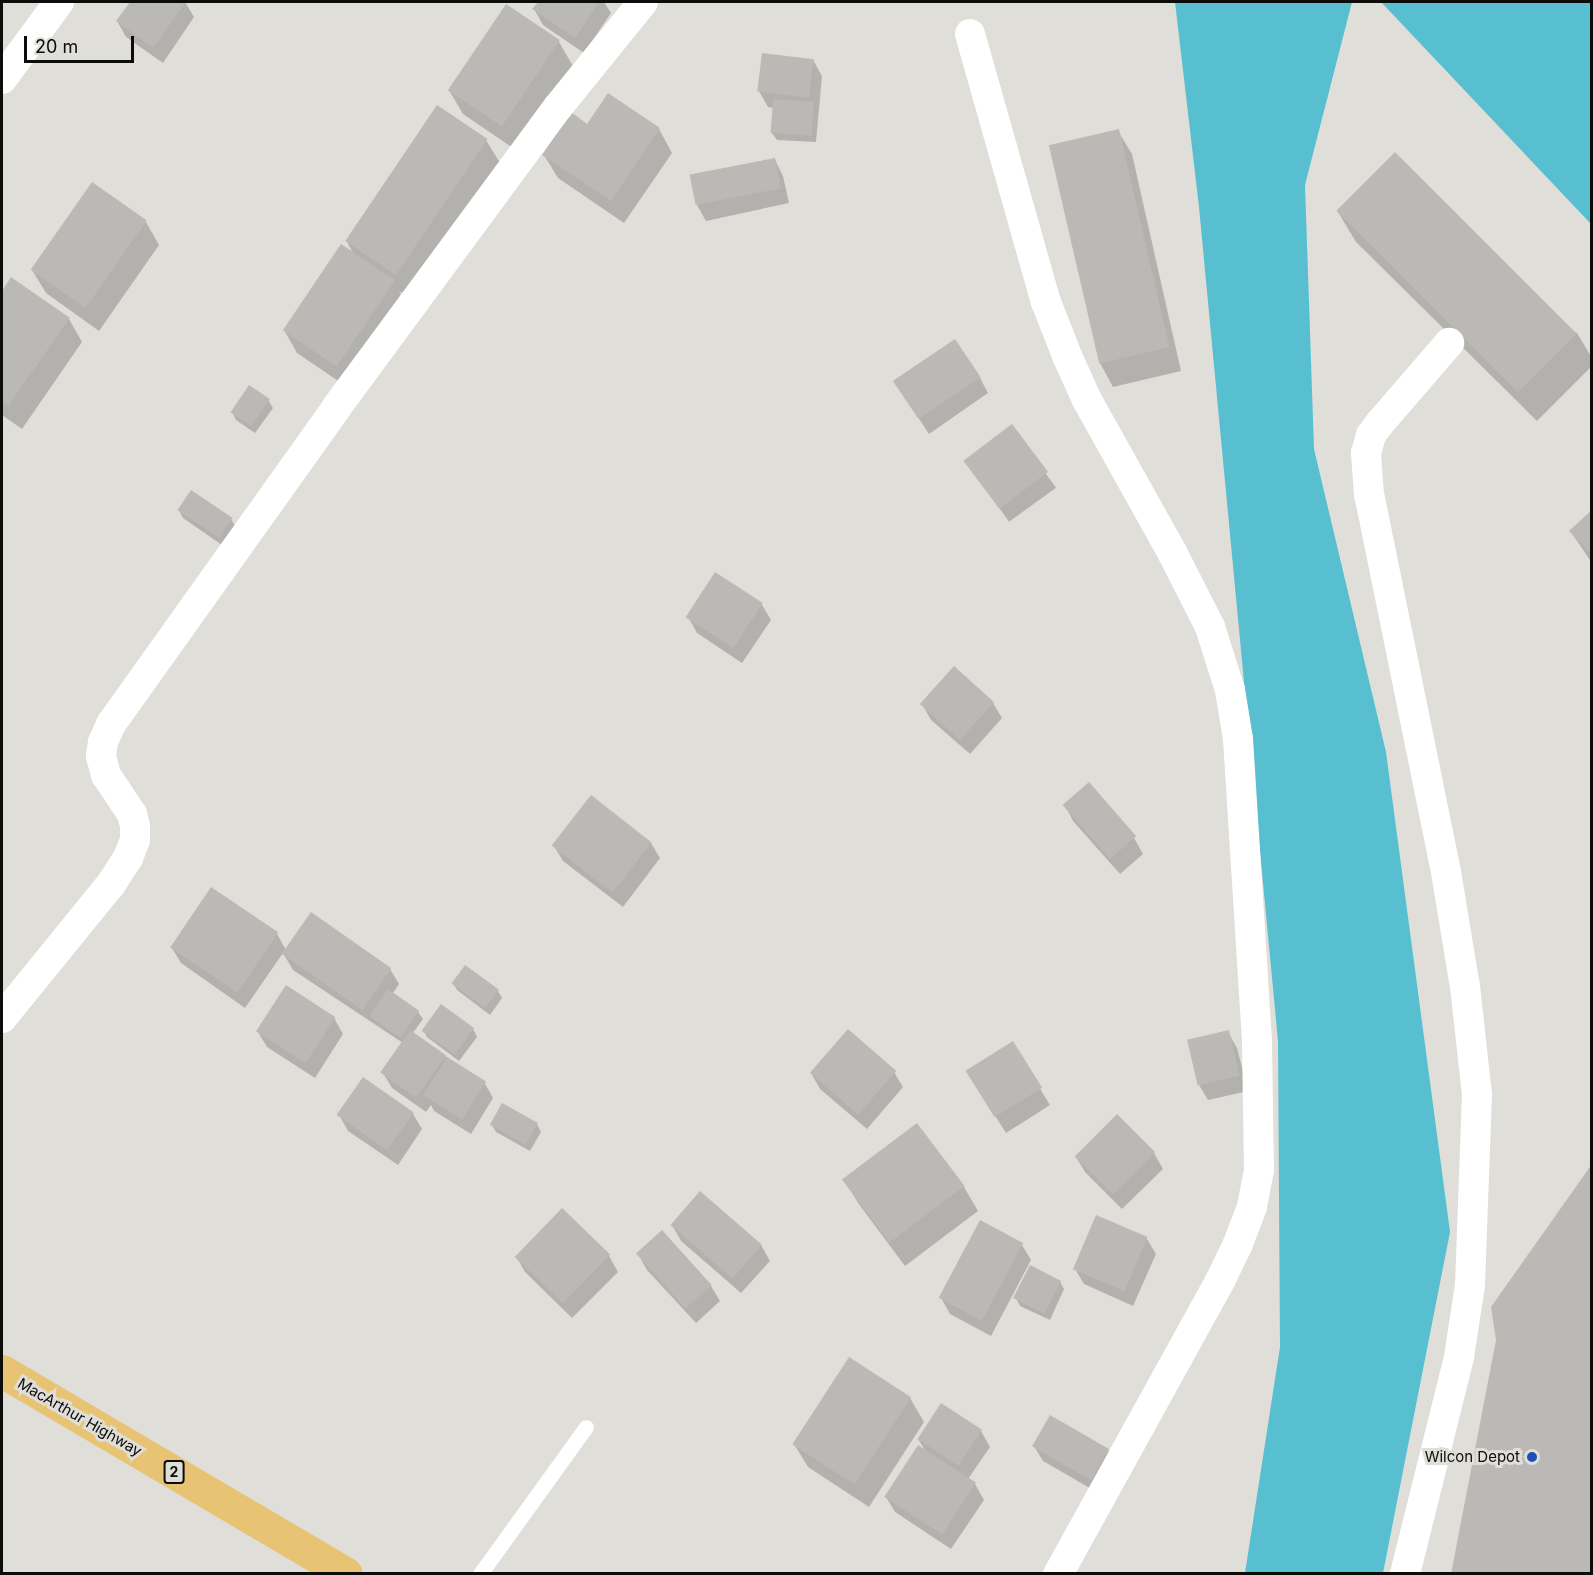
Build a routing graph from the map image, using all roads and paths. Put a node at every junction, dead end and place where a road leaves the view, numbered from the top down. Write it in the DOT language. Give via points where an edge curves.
graph roads {
  1 [pos="59,2"];
  2 [pos="644,2"];
  3 [pos="970,34"];
  4 [pos="2,80"];
  5 [pos="1449,343"];
  6 [pos="2,1018"];
  7 [pos="2,1371"];
  8 [pos="586,1427"];
  9 [pos="345,1574"];
  10 [pos="480,1574"];
  11 [pos="1058,1574"];
  12 [pos="1405,1574"];
  1 -- 4 [label="street"];
  2 -- 6 [label="street" via="558,107 111,724 101,756 106,775 132,814 135,840 111,884"];
  3 -- 11 [label="street" via="1046,302 1068,358 1210,627 1230,690 1238,739 1256,1032 1260,1143 1252,1207 1220,1281"];
  5 -- 12 [label="street" via="1380,423 1371,435 1366,453 1369,495 1446,872 1477,1095 1470,1285 1459,1357"];
  7 -- 9 [label="highway, MacArthur Highway / 2"];
  8 -- 10 [label="lane"];
}
